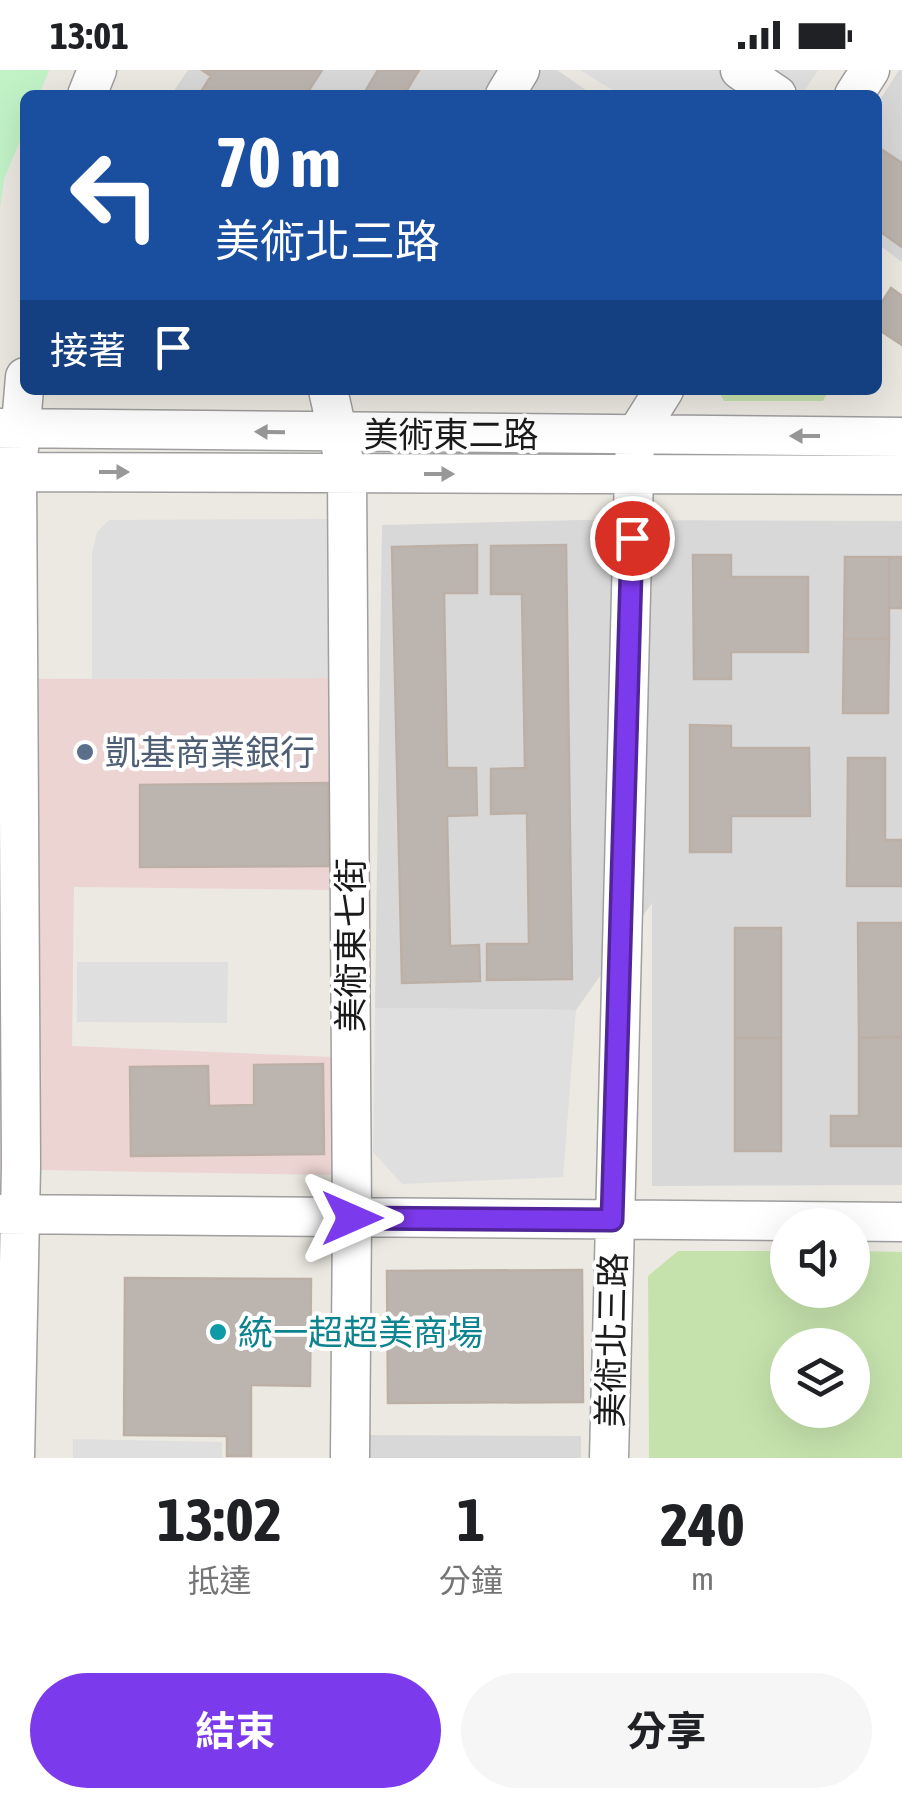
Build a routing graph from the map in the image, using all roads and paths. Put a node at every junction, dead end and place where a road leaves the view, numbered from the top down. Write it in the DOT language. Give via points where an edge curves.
graph roads {
  1 [pos="740,70"];
  2 [pos="770,90"];
  3 [pos="20,394"];
  4 [pos="329,395"];
  5 [pos="661,395"];
  6 [pos="10,428"];
  7 [pos="335,433"];
  8 [pos="635,436"];
  9 [pos="902,437"];
  10 [pos="8,472"];
  11 [pos="347,474"];
  12 [pos="634,474"];
  13 [pos="902,475"];
  14 [pos="10,1214"];
  15 [pos="352,1218"];
  16 [pos="612,1220"];
  17 [pos="902,1222"];
  18 [pos="15,1458"];
  19 [pos="350,1458"];
  20 [pos="609,1458"];
  1 -- 2 [label="street"];
  3 -- 6 [label="street"];
  4 -- 7 [label="street, 美術東七街"];
  5 -- 8 [label="street"];
  7 -- 6 [label="street, 美術東二路, one-way"];
  6 -- 10 [label="street"];
  7 -- 8 [label="street, 美術東二路"];
  7 -- 11 [label="street, 美術東七街"];
  9 -- 8 [label="street, 美術東二路, one-way"];
  8 -- 12 [label="street, 美術北三路"];
  10 -- 11 [label="street, 美術東二路, one-way"];
  10 -- 14 [label="street"];
  11 -- 12 [label="street, 美術東二路, one-way"];
  11 -- 15 [label="street, 美術東七街"];
  12 -- 13 [label="street, 美術東二路"];
  12 -- 16 [label="street, 美術北三路"];
  14 -- 15 [label="street"];
  14 -- 18 [label="street"];
  15 -- 16 [label="street"];
  15 -- 19 [label="street, 美術東七街"];
  16 -- 17 [label="street"];
  16 -- 20 [label="street, 美術北三路"];
}
